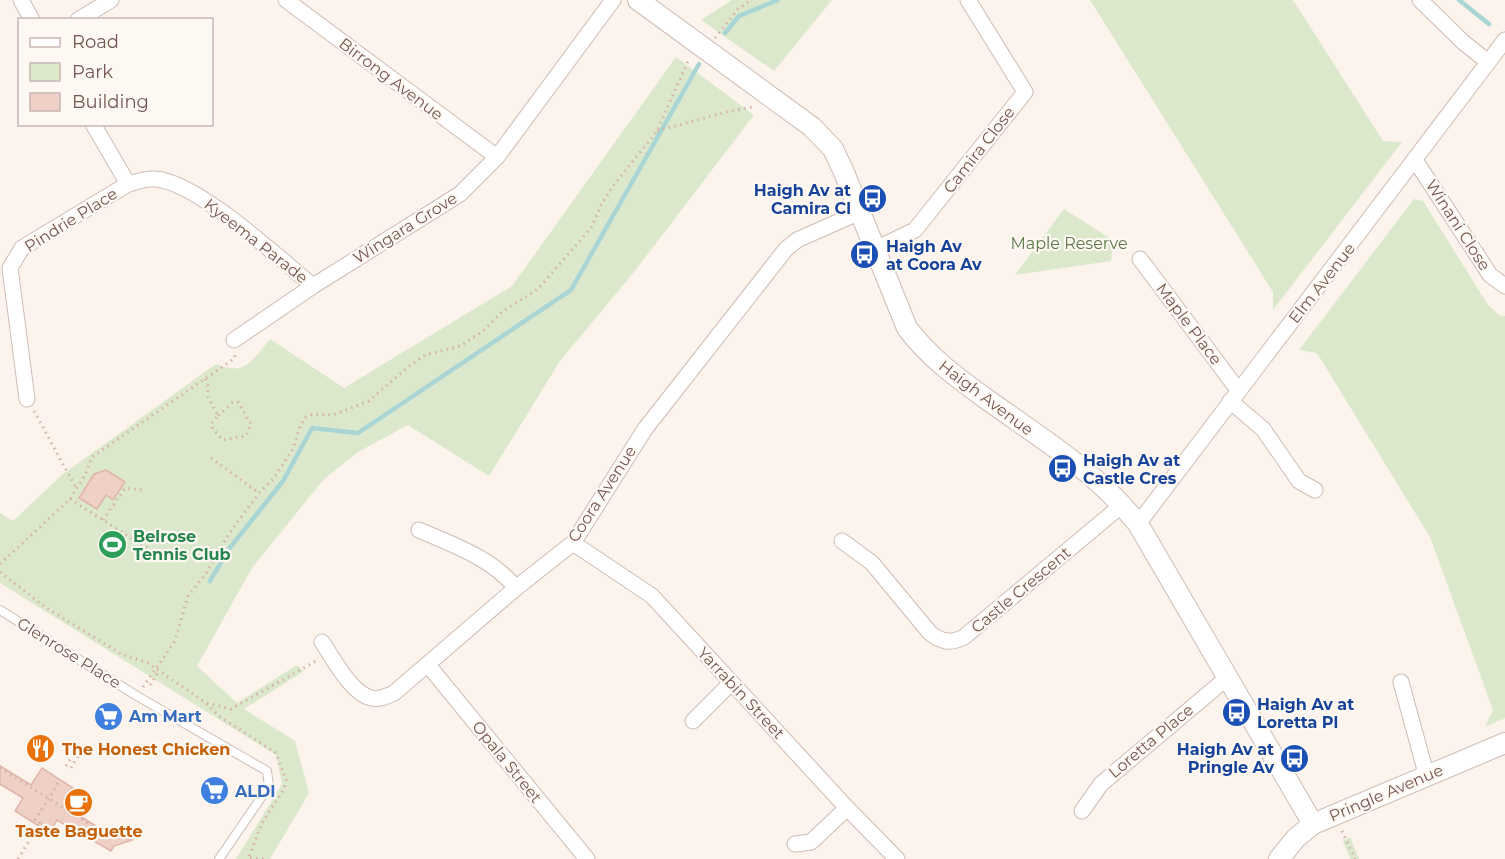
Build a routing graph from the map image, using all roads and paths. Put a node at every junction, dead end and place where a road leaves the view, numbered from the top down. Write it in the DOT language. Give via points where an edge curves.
graph roads {
  1 [pos="21,0"];
  2 [pos="111,0"];
  3 [pos="286,0"];
  4 [pos="613,0"];
  5 [pos="638,0"];
  6 [pos="751,0"];
  7 [pos="968,0"];
  8 [pos="1420,0"];
  9 [pos="31,18"];
  10 [pos="81,18"];
  11 [pos="1505,40"];
  12 [pos="701,47"];
  13 [pos="1488,62"];
  14 [pos="753,107"];
  15 [pos="94,126"];
  16 [pos="657,131"];
  17 [pos="497,157"];
  18 [pos="1415,160"];
  19 [pos="128,184"];
  20 [pos="860,212"];
  21 [pos="876,249"];
  22 [pos="1140,259"];
  23 [pos="313,285"];
  24 [pos="1505,285"];
  25 [pos="234,340"];
  26 [pos="205,379"];
  27 [pos="1234,395"];
  28 [pos="27,399"];
  29 [pos="218,416"];
  30 [pos="212,458"];
  31 [pos="76,488"];
  32 [pos="143,490"];
  33 [pos="1315,490"];
  34 [pos="259,493"];
  35 [pos="70,499"];
  36 [pos="1122,505"];
  37 [pos="103,520"];
  38 [pos="1137,524"];
  39 [pos="419,530"];
  40 [pos="842,541"];
  41 [pos="573,543"];
  42 [pos="166,560"];
  43 [pos="0,564"];
  44 [pos="0,572"];
  45 [pos="516,588"];
  46 [pos="0,610"];
  47 [pos="326,647"];
  48 [pos="428,665"];
  49 [pos="157,670"];
  50 [pos="1227,678"];
  51 [pos="1401,682"];
  52 [pos="731,683"];
  53 [pos="150,685"];
  54 [pos="137,696"];
  55 [pos="693,721"];
  56 [pos="81,741"];
  57 [pos="1505,743"];
  58 [pos="85,744"];
  59 [pos="0,768"];
  60 [pos="1427,777"];
  61 [pos="60,780"];
  62 [pos="48,798"];
  63 [pos="847,808"];
  64 [pos="1082,811"];
  65 [pos="1313,824"];
  66 [pos="1342,831"];
  67 [pos="105,832"];
  68 [pos="795,844"];
  69 [pos="249,858"];
  70 [pos="18,859"];
  71 [pos="219,859"];
  72 [pos="265,859"];
  73 [pos="587,859"];
  74 [pos="897,859"];
  75 [pos="1279,859"];
  76 [pos="1354,859"];
  1 -- 9 [label="street"];
  2 -- 10 [label="street"];
  3 -- 17 [label="street, Birrong Avenue"];
  4 -- 17 [label="street, Wingara Grove"];
  5 -- 12 [label="street, Haigh Avenue"];
  6 -- 12 [label="path"];
  7 -- 21 [label="street, Camira Close" via="1025,92 915,230"];
  8 -- 13 [label="street"];
  11 -- 13 [label="street, Elm Avenue"];
  12 -- 16 [label="path"];
  12 -- 20 [label="street, Haigh Avenue" via="826,139"];
  13 -- 18 [label="street, Elm Avenue"];
  14 -- 16 [label="path"];
  15 -- 19 [label="street"];
  16 -- 34 [label="path" via="614,184 591,228 538,289 460,346 425,356 408,367 369,401 333,415 306,417 293,450"];
  17 -- 23 [label="street, Wingara Grove" via="460,194"];
  18 -- 24 [label="street, Winani Close" via="1490,275"];
  18 -- 27 [label="street, Elm Avenue"];
  19 -- 23 [label="street, Kyeema Parade" via="154,178 175,183 226,214"];
  19 -- 28 [label="street, Pindrie Place" via="22,248 10,268"];
  20 -- 21 [label="street, Haigh Avenue"];
  20 -- 41 [label="street, Coora Avenue" via="797,240 786,249 645,429"];
  21 -- 36 [label="street, Haigh Avenue" via="907,328 922,348 1086,471"];
  22 -- 27 [label="street, Maple Place"];
  23 -- 25 [label="street, Wingara Grove"];
  25 -- 26 [label="path" via="234,358"];
  26 -- 29 [label="path"];
  26 -- 31 [label="path" via="92,457"];
  27 -- 33 [label="street, Maple Place" via="1299,481"];
  27 -- 38 [label="street, Elm Avenue"];
  28 -- 31 [label="path"];
  29 -- 29 [label="path" via="213,429 223,440 246,436 251,424 238,402"];
  30 -- 34 [label="path"];
  31 -- 35 [label="path"];
  32 -- 37 [label="path" via="124,488"];
  34 -- 49 [label="path" via="188,596 175,641"];
  35 -- 37 [label="path"];
  35 -- 43 [label="path"];
  36 -- 38 [label="street, Haigh Avenue"];
  36 -- 40 [label="street, Castle Crescent" via="954,642 941,641 930,633 872,563"];
  37 -- 42 [label="path"];
  38 -- 50 [label="street, Haigh Avenue"];
  39 -- 45 [label="street" via="467,550 507,577"];
  41 -- 45 [label="street, Coora Avenue"];
  41 -- 52 [label="street, Yarrabin Street" via="652,596"];
  44 -- 49 [label="path" via="45,607"];
  45 -- 48 [label="street, Coora Avenue"];
  46 -- 54 [label="lane, Glenrose Place"];
  47 -- 48 [label="street, Coora Avenue" via="349,682 371,698 394,693"];
  47 -- 49 [label="path" via="231,709 206,703"];
  48 -- 73 [label="street, Opala Street"];
  49 -- 53 [label="path"];
  49 -- 54 [label="path"];
  50 -- 64 [label="street, Loretta Place" via="1101,784"];
  50 -- 65 [label="street, Haigh Avenue"];
  51 -- 60 [label="street"];
  52 -- 55 [label="street"];
  52 -- 63 [label="street, Yarrabin Street"];
  54 -- 71 [label="lane, Glenrose Place" via="267,771 269,786 222,848"];
  56 -- 58 [label="path" via="69,767"];
  57 -- 60 [label="street, Pringle Avenue"];
  59 -- 62 [label="path"];
  60 -- 65 [label="street, Pringle Avenue"];
  61 -- 62 [label="path"];
  62 -- 67 [label="path"];
  62 -- 70 [label="path" via="35,820 40,823"];
  63 -- 68 [label="street" via="811,842"];
  63 -- 74 [label="street, Yarrabin Street"];
  65 -- 75 [label="street, Pringle Avenue"];
  66 -- 76 [label="path"];
  69 -- 72 [label="path"];
}
